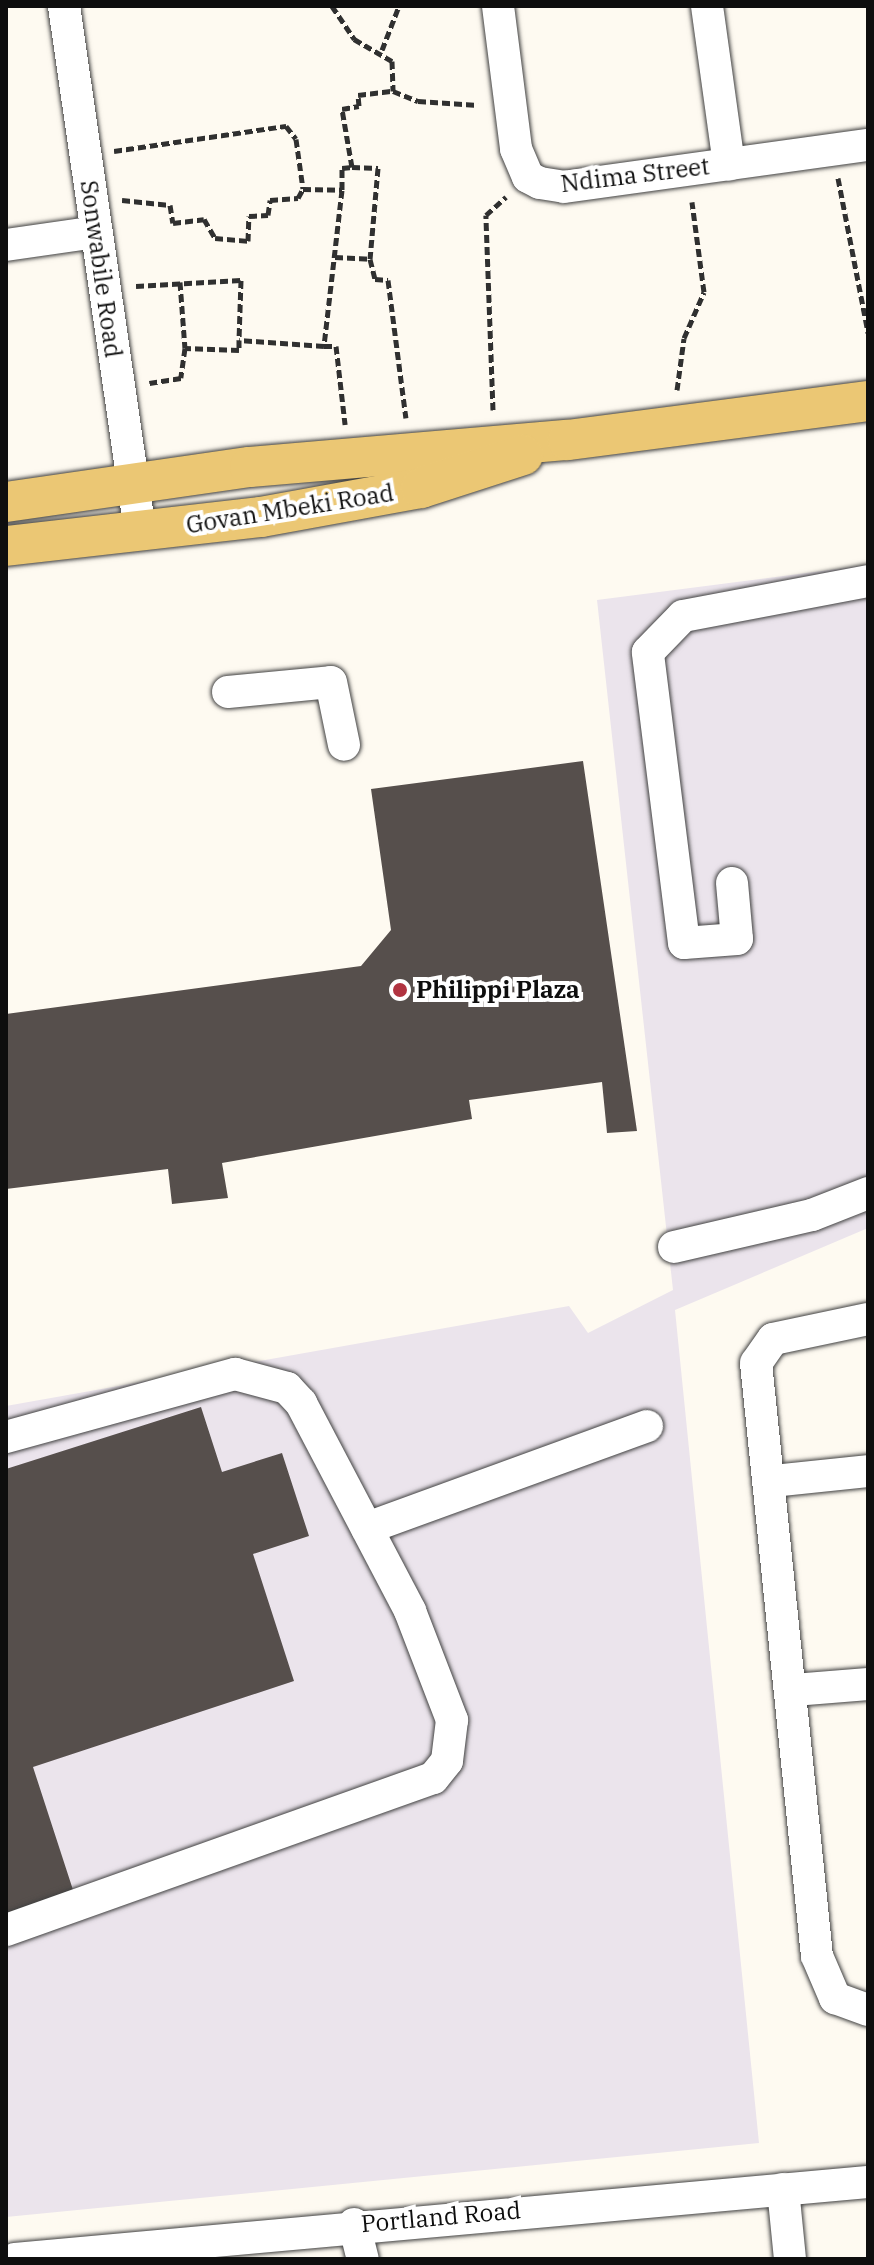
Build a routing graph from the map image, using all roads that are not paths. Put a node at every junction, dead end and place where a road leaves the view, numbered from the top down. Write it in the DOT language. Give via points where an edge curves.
graph roads {
  1 [pos="64,6"];
  2 [pos="498,6"];
  3 [pos="707,6"];
  4 [pos="868,145"];
  5 [pos="729,164"];
  6 [pos="94,219"];
  7 [pos="6,245"];
  8 [pos="868,401"];
  9 [pos="568,440"];
  10 [pos="134,484"];
  11 [pos="6,502"];
  12 [pos="140,531"];
  13 [pos="6,546"];
  14 [pos="868,581"];
  15 [pos="228,692"];
  16 [pos="344,745"];
  17 [pos="732,883"];
  18 [pos="868,1193"];
  19 [pos="674,1247"];
  20 [pos="868,1319"];
  21 [pos="647,1426"];
  22 [pos="6,1437"];
  23 [pos="868,1471"];
  24 [pos="773,1481"];
  25 [pos="367,1528"];
  26 [pos="868,1684"];
  27 [pos="794,1690"];
  28 [pos="6,1930"];
  29 [pos="868,2010"];
  30 [pos="868,2182"];
  31 [pos="783,2189"];
  32 [pos="354,2224"];
  33 [pos="15,2259"];
  34 [pos="363,2259"];
  35 [pos="790,2259"];
  1 -- 6 [label="street, Sonwabile Road"];
  2 -- 5 [label="street, Ndima Street" via="510,102 528,177 564,187"];
  3 -- 5 [label="street"];
  4 -- 5 [label="street, Ndima Street"];
  6 -- 7 [label="street"];
  6 -- 10 [label="street, Sonwabile Road"];
  8 -- 9 [label="main road, Govan Mbeki Road"];
  9 -- 10 [label="main road, Govan Mbeki Road" via="411,451"];
  9 -- 12 [label="main road, Govan Mbeki Road" via="421,488"];
  10 -- 11 [label="main road, Govan Mbeki Road"];
  10 -- 12 [label="street, Sonwabile Road"];
  12 -- 13 [label="main road, Govan Mbeki Road"];
  14 -- 17 [label="street" via="683,616 648,652 684,943 737,939"];
  15 -- 16 [label="street" via="331,682"];
  18 -- 19 [label="street" via="812,1215"];
  20 -- 24 [label="street" via="773,1339 757,1354"];
  21 -- 25 [label="street"];
  22 -- 25 [label="street" via="235,1374 261,1377 301,1403"];
  23 -- 24 [label="street"];
  24 -- 27 [label="street"];
  25 -- 28 [label="street" via="410,1611 452,1720 447,1761 433,1778"];
  26 -- 27 [label="street"];
  27 -- 29 [label="street" via="817,1956 835,1998"];
  30 -- 31 [label="street, Portland Road"];
  31 -- 32 [label="street, Portland Road"];
  31 -- 35 [label="street"];
  32 -- 33 [label="street, Portland Road"];
  32 -- 34 [label="street"];
}
